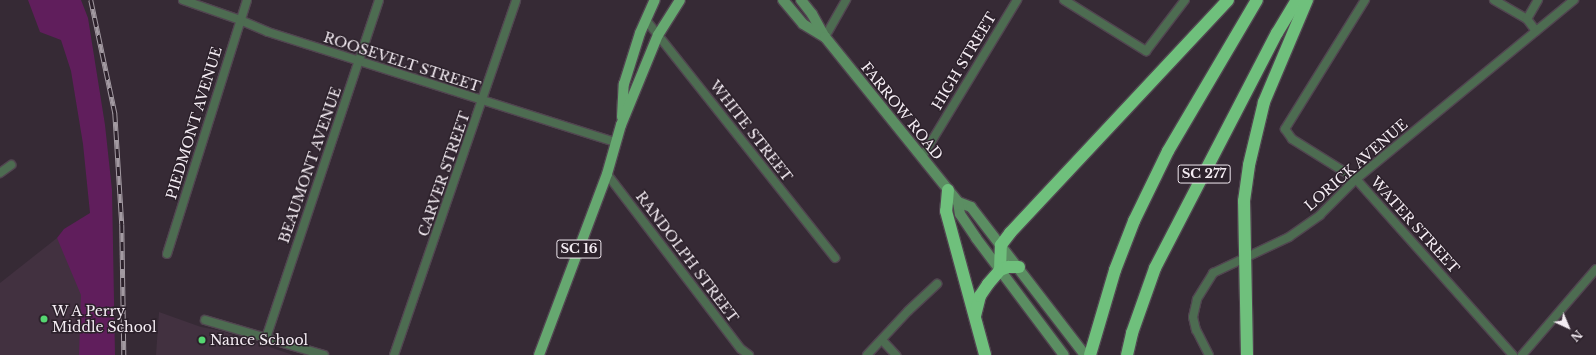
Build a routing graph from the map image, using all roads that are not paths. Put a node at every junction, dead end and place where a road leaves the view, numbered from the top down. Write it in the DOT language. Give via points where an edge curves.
graph roads {
  1 [pos="183,0"];
  2 [pos="247,0"];
  3 [pos="379,0"];
  4 [pos="516,0"];
  5 [pos="656,0"];
  6 [pos="680,0"];
  7 [pos="783,0"];
  8 [pos="801,0"];
  9 [pos="846,0"];
  10 [pos="1017,0"];
  11 [pos="1064,0"];
  12 [pos="1185,0"];
  13 [pos="1228,0"];
  14 [pos="1257,0"];
  15 [pos="1297,0"];
  16 [pos="1307,0"];
  17 [pos="1364,0"];
  18 [pos="1494,0"];
  19 [pos="1538,0"];
  20 [pos="1574,0"];
  21 [pos="1527,19"];
  22 [pos="240,20"];
  23 [pos="646,20"];
  24 [pos="1536,31"];
  25 [pos="658,35"];
  26 [pos="825,37"];
  27 [pos="359,62"];
  28 [pos="482,102"];
  29 [pos="621,125"];
  30 [pos="615,142"];
  31 [pos="922,157"];
  32 [pos="11,165"];
  33 [pos="0,173"];
  34 [pos="607,174"];
  35 [pos="1356,179"];
  36 [pos="948,190"];
  37 [pos="958,202"];
  38 [pos="1001,245"];
  39 [pos="167,254"];
  40 [pos="836,258"];
  41 [pos="1245,258"];
  42 [pos="1019,267"];
  43 [pos="1596,269"];
  44 [pos="1000,270"];
  45 [pos="937,284"];
  46 [pos="975,317"];
  47 [pos="205,320"];
  48 [pos="266,338"];
  49 [pos="882,340"];
  50 [pos="324,355"];
  51 [pos="394,355"];
  52 [pos="539,355"];
  53 [pos="749,355"];
  54 [pos="868,355"];
  55 [pos="896,355"];
  56 [pos="986,355"];
  57 [pos="1064,355"];
  58 [pos="1085,355"];
  59 [pos="1090,355"];
  60 [pos="1127,355"];
  61 [pos="1209,355"];
  62 [pos="1247,355"];
  63 [pos="1513,355"];
  64 [pos="1522,355"];
  1 -- 22 [label="street, ROOSEVELT STREET"];
  2 -- 22 [label="street, PIEDMONT AVENUE"];
  3 -- 27 [label="street, BEAUMONT AVENUE"];
  4 -- 28 [label="street, CARVER STREET"];
  5 -- 23 [label="main road, SC 16"];
  6 -- 25 [label="main road, SC 16"];
  7 -- 26 [label="main road, FARROW ROAD" via="803,24"];
  8 -- 26 [label="main road, FARROW ROAD"];
  9 -- 26 [label="street"];
  10 -- 31 [label="street, HIGH STREET"];
  11 -- 12 [label="street" via="1146,51"];
  13 -- 38 [label="highway" via="1057,181"];
  14 -- 59 [label="highway, SC 277" via="1168,151 1134,220 1115,270"];
  15 -- 60 [label="highway, SC 277" via="1154,268"];
  16 -- 41 [label="highway" via="1275,72 1253,139 1244,201"];
  17 -- 35 [label="street, WATER STREET" via="1285,129 1292,139"];
  18 -- 21 [label="street"];
  19 -- 21 [label="street"];
  20 -- 24 [label="street, LORICK AVENUE"];
  21 -- 24 [label="street"];
  22 -- 27 [label="street, ROOSEVELT STREET"];
  22 -- 39 [label="street, PIEDMONT AVENUE"];
  23 -- 25 [label="street, WHITE STREET"];
  23 -- 29 [label="main road, SC 16" via="624,84"];
  24 -- 35 [label="street, LORICK AVENUE"];
  25 -- 29 [label="main road, SC 16"];
  25 -- 40 [label="street, WHITE STREET"];
  26 -- 31 [label="main road, FARROW ROAD"];
  27 -- 28 [label="street, ROOSEVELT STREET"];
  27 -- 48 [label="street, BEAUMONT AVENUE"];
  28 -- 30 [label="street, ROOSEVELT STREET"];
  28 -- 51 [label="street, CARVER STREET"];
  29 -- 30 [label="main road, SC 16"];
  30 -- 34 [label="main road, SC 16"];
  31 -- 36 [label="main road, FARROW ROAD"];
  32 -- 33 [label="street"];
  34 -- 52 [label="main road, SC 16"];
  34 -- 53 [label="street, RANDOLPH STREET" via="741,349"];
  35 -- 41 [label="street, LORICK AVENUE" via="1320,215 1289,237"];
  35 -- 63 [label="street, WATER STREET"];
  36 -- 37 [label="main road, FARROW ROAD"];
  36 -- 46 [label="highway" via="946,211"];
  37 -- 38 [label="main road, FARROW ROAD" via="972,207"];
  37 -- 44 [label="main road, FARROW ROAD" via="960,214"];
  38 -- 42 [label="main road, FARROW ROAD"];
  38 -- 44 [label="highway"];
  41 -- 61 [label="street, LORICK AVENUE" via="1213,273 1197,299 1193,317 1196,330"];
  41 -- 62 [label="highway"];
  42 -- 44 [label="highway"];
  42 -- 58 [label="main road, FARROW ROAD"];
  43 -- 64 [label="street"];
  44 -- 46 [label="highway" via="980,296"];
  44 -- 57 [label="main road, FARROW ROAD"];
  45 -- 49 [label="street"];
  46 -- 56 [label="highway"];
  47 -- 48 [label="street"];
  48 -- 50 [label="street"];
  49 -- 54 [label="street"];
  49 -- 55 [label="street"];
}
